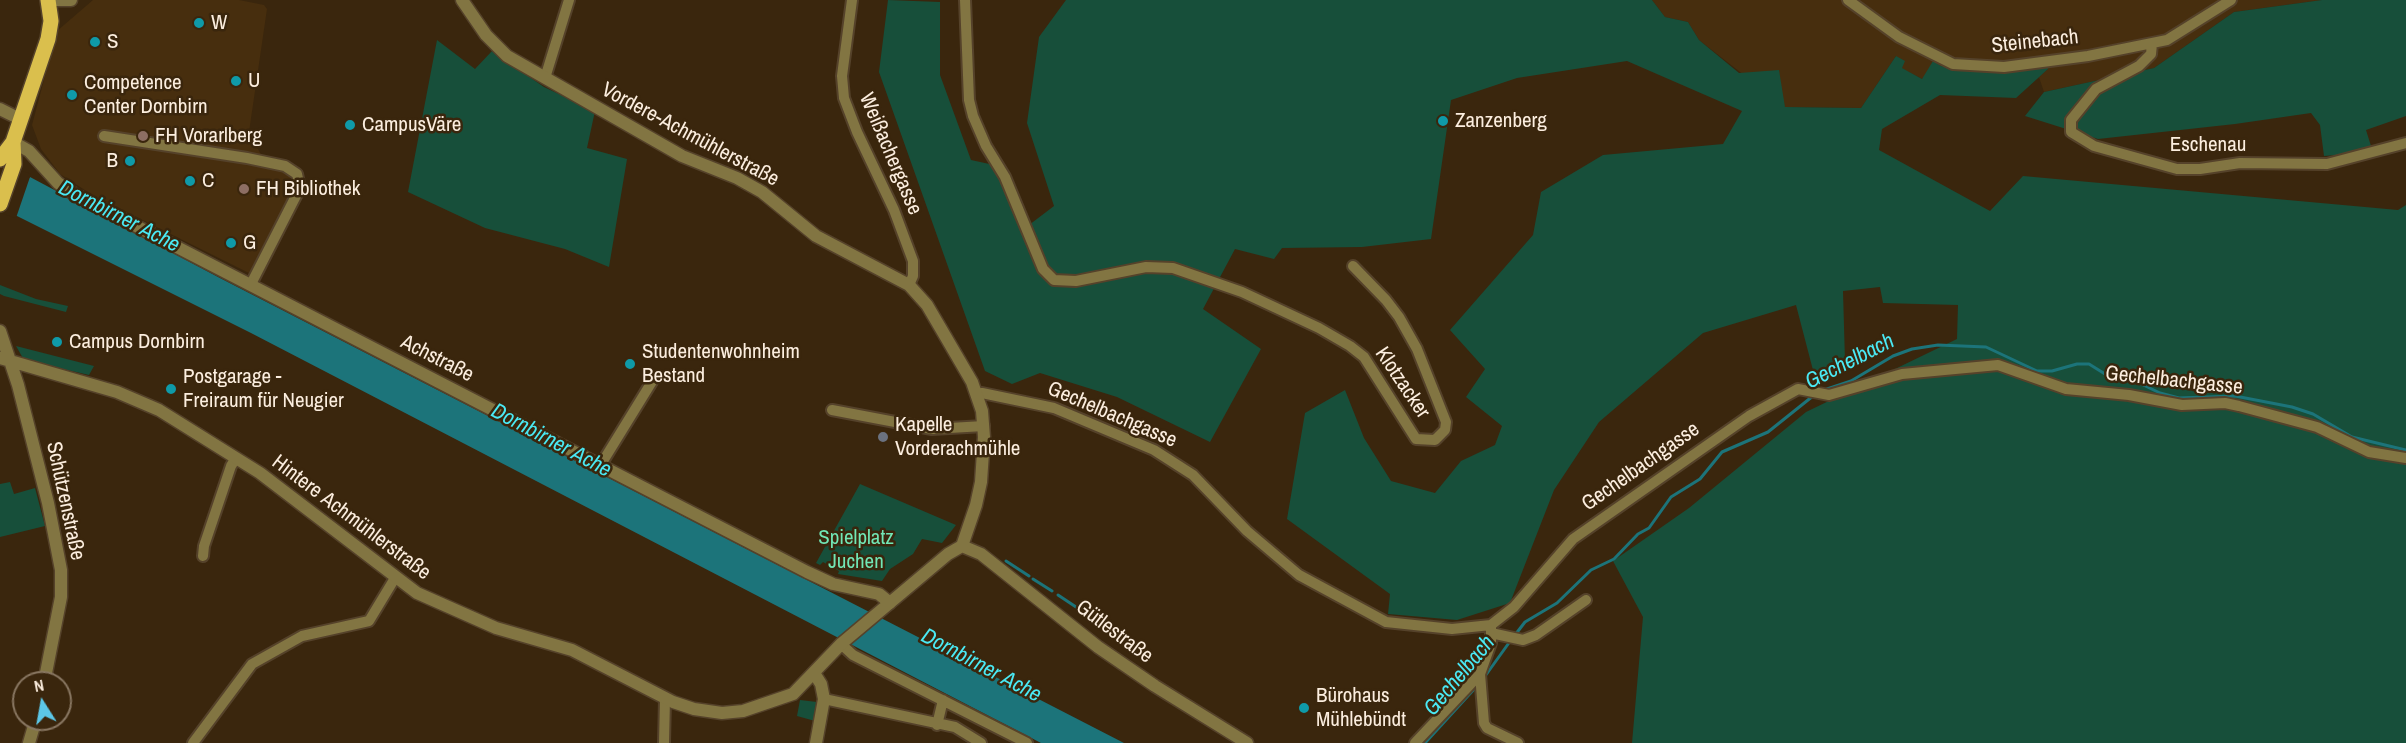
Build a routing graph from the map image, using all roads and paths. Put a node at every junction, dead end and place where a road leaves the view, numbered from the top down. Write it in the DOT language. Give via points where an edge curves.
graph roads {
  1 [pos="48,0"];
  2 [pos="71,0"];
  3 [pos="462,0"];
  4 [pos="569,0"];
  5 [pos="852,0"];
  6 [pos="965,0"];
  7 [pos="1848,0"];
  8 [pos="2231,0"];
  9 [pos="2152,44"];
  10 [pos="545,78"];
  11 [pos="0,109"];
  12 [pos="20,119"];
  13 [pos="104,136"];
  14 [pos="13,142"];
  15 [pos="2406,143"];
  16 [pos="6,163"];
  17 [pos="0,204"];
  18 [pos="1353,266"];
  19 [pos="251,284"];
  20 [pos="909,285"];
  21 [pos="0,331"];
  22 [pos="5,360"];
  23 [pos="653,380"];
  24 [pos="977,394"];
  25 [pos="832,410"];
  26 [pos="984,426"];
  27 [pos="236,458"];
  28 [pos="2406,458"];
  29 [pos="600,466"];
  30 [pos="962,546"];
  31 [pos="203,556"];
  32 [pos="395,578"];
  33 [pos="1586,600"];
  34 [pos="885,607"];
  35 [pos="1491,629"];
  36 [pos="841,644"];
  37 [pos="46,671"];
  38 [pos="814,673"];
  39 [pos="1480,675"];
  40 [pos="665,699"];
  41 [pos="824,699"];
  42 [pos="943,700"];
  43 [pos="937,724"];
  44 [pos="193,743"];
  45 [pos="664,743"];
  46 [pos="816,743"];
  47 [pos="981,743"];
  48 [pos="1027,743"];
  49 [pos="1247,743"];
  50 [pos="1415,743"];
  51 [pos="1518,743"];
  1 -- 2 [label="street"];
  1 -- 12 [label="main road" via="39,30 37,66"];
  3 -- 10 [label="street, Vordere-Achmühlerstraße" via="494,46"];
  4 -- 10 [label="street"];
  5 -- 20 [label="street, Weißachergasse" via="842,76 844,98 913,261"];
  6 -- 18 [label="street, Klotzacker" via="973,116 1005,177 1043,270 1054,280 1076,281 1146,267 1173,268 1242,292 1319,327 1350,346 1364,357 1416,439 1435,440 1445,430 1446,422 1417,349 1386,300"];
  7 -- 9 [label="street, Steinebach" via="1899,37 1953,64 2029,65"];
  8 -- 9 [label="street, Steinebach" via="2167,40"];
  9 -- 15 [label="street, Eschenau" via="2151,54 2139,66 2096,89 2071,120 2071,132 2094,146 2177,168 2200,169 2240,164 2327,164"];
  10 -- 20 [label="street, Vordere-Achmühlerstraße" via="682,156 762,192 816,236"];
  11 -- 12 [label="street"];
  12 -- 14 [label="main road"];
  13 -- 19 [label="street" via="285,165 297,174 300,189"];
  14 -- 16 [label="main road"];
  14 -- 19 [label="street, Achstraße" via="29,151 58,183 74,194"];
  16 -- 17 [label="main road"];
  19 -- 29 [label="street, Achstraße"];
  20 -- 24 [label="street, Vordere-Achmühlerstraße" via="927,304"];
  21 -- 22 [label="street, Schützenstraße"];
  22 -- 27 [label="street, Hintere Achmühlerstraße" via="136,399"];
  22 -- 37 [label="street, Schützenstraße" via="48,503 61,570 61,597"];
  23 -- 29 [label="street"];
  24 -- 26 [label="street, Vordere-Achmühlerstraße"];
  24 -- 35 [label="street, Gechelbachgasse" via="1054,408 1154,450 1193,475 1247,531 1299,575 1386,622"];
  25 -- 26 [label="street" via="932,429"];
  26 -- 30 [label="street, Vordere-Achmühlerstraße" via="981,482"];
  27 -- 31 [label="street"];
  27 -- 32 [label="street, Hintere Achmühlerstraße"];
  28 -- 35 [label="street, Gechelbachgasse" via="2369,452 2317,427 2239,406 2182,405 2067,389 1998,365 1902,374 1829,395 1798,389 1770,403 1581,533"];
  29 -- 34 [label="street, Achstraße" via="815,576 879,594"];
  30 -- 34 [label="street"];
  30 -- 49 [label="street, Gütlestraße" via="981,554 1155,686"];
  32 -- 40 [label="street, Hintere Achmühlerstraße" via="465,615 572,650"];
  32 -- 44 [label="street" via="369,621 309,633 252,664"];
  33 -- 35 [label="street" via="1523,640"];
  34 -- 36 [label="street"];
  35 -- 39 [label="street" via="1491,643"];
  36 -- 38 [label="street"];
  36 -- 42 [label="street" via="853,655"];
  38 -- 40 [label="street, Hintere Achmühlerstraße" via="786,697 743,711 709,712"];
  38 -- 41 [label="street"];
  39 -- 50 [label="street"];
  39 -- 51 [label="street" via="1484,723"];
  40 -- 45 [label="street"];
  41 -- 43 [label="street"];
  41 -- 46 [label="street"];
  42 -- 43 [label="street"];
  42 -- 48 [label="street"];
  43 -- 47 [label="street" via="955,727"];
}
